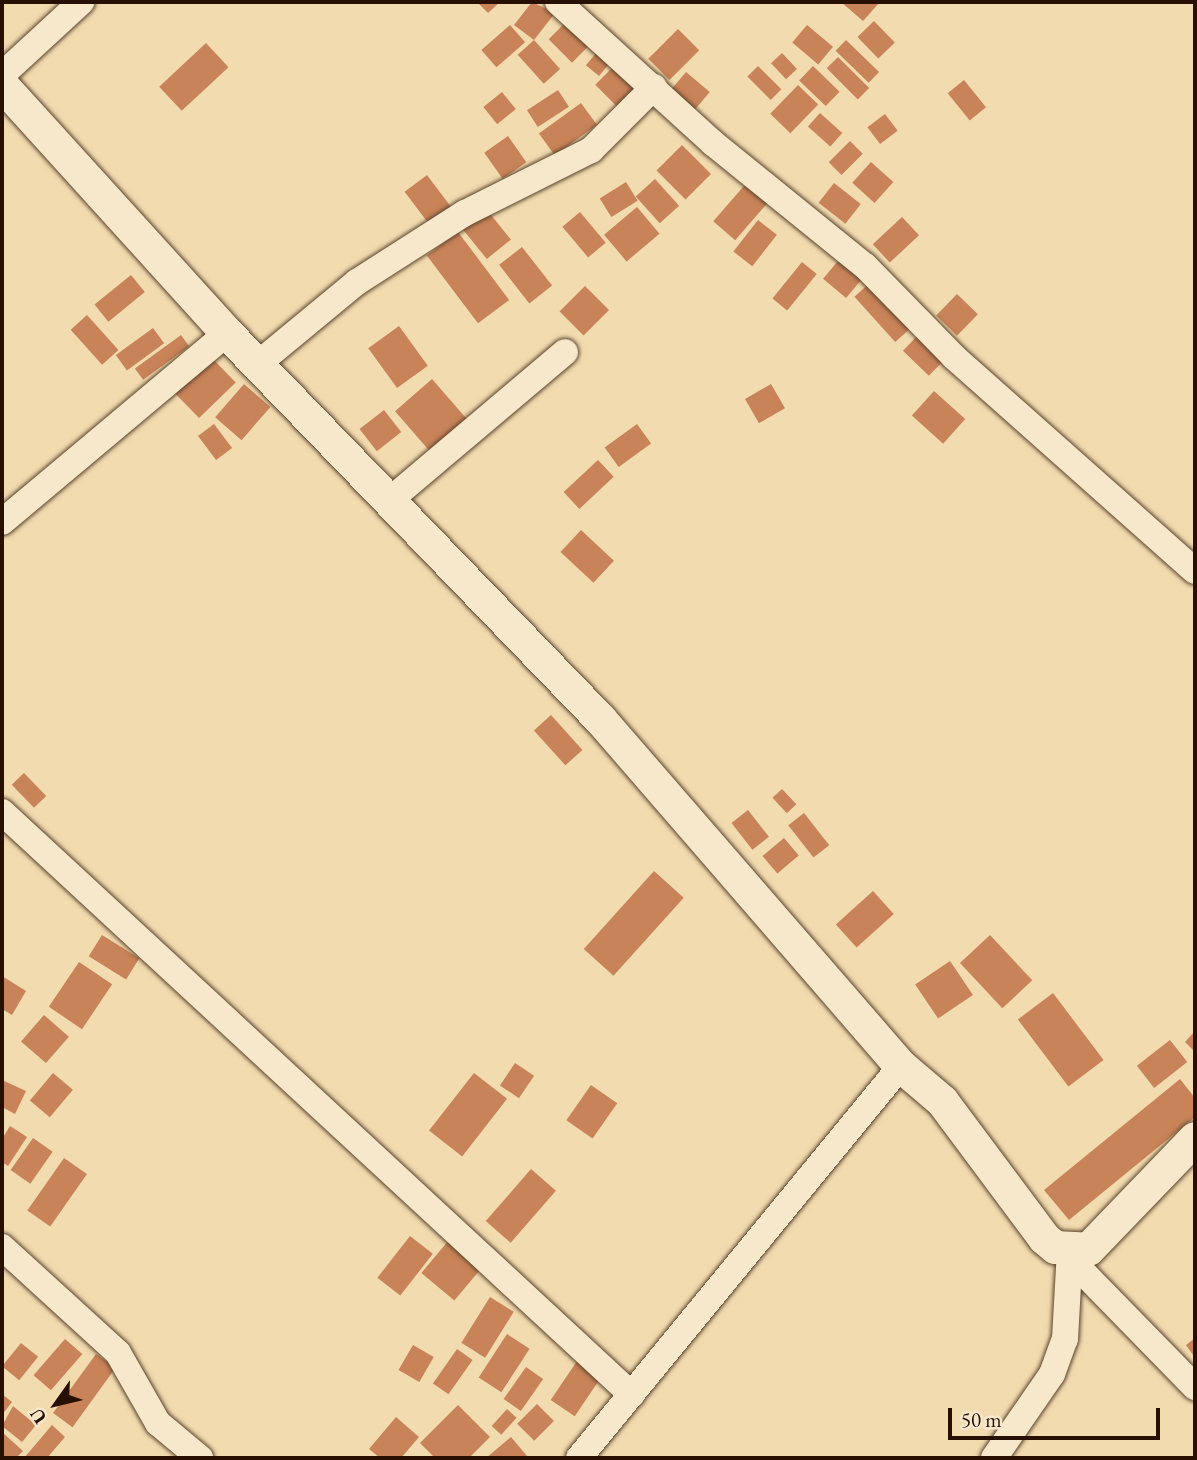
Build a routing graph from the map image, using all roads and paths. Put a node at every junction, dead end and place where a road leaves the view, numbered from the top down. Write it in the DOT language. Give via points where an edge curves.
graph roads {
  1 [pos="80,2"];
  2 [pos="558,2"];
  3 [pos="2,75"];
  4 [pos="2,85"];
  5 [pos="654,87"];
  6 [pos="227,333"];
  7 [pos="565,352"];
  8 [pos="259,363"];
  9 [pos="390,500"];
  10 [pos="2,522"];
  11 [pos="1195,571"];
  12 [pos="2,812"];
  13 [pos="901,1066"];
  14 [pos="1195,1138"];
  15 [pos="2,1247"];
  16 [pos="1070,1254"];
  17 [pos="1195,1387"];
  18 [pos="632,1395"];
  19 [pos="200,1458"];
  20 [pos="579,1458"];
  21 [pos="994,1458"];
  1 -- 3 [label="street"];
  2 -- 5 [label="street"];
  4 -- 6 [label="street"];
  5 -- 8 [label="street" via="591,150 465,213 368,275"];
  5 -- 11 [label="street" via="713,143 865,266 954,357"];
  6 -- 8 [label="street"];
  6 -- 10 [label="street"];
  7 -- 9 [label="street"];
  8 -- 9 [label="street"];
  9 -- 13 [label="street" via="666,792"];
  12 -- 18 [label="street"];
  13 -- 16 [label="street" via="942,1101 1044,1238"];
  13 -- 18 [label="street"];
  14 -- 16 [label="street" via="1102,1240"];
  15 -- 19 [label="street" via="118,1353 152,1415"];
  16 -- 17 [label="street"];
  16 -- 21 [label="street" via="1065,1339 1052,1374"];
  18 -- 20 [label="street"];
}
